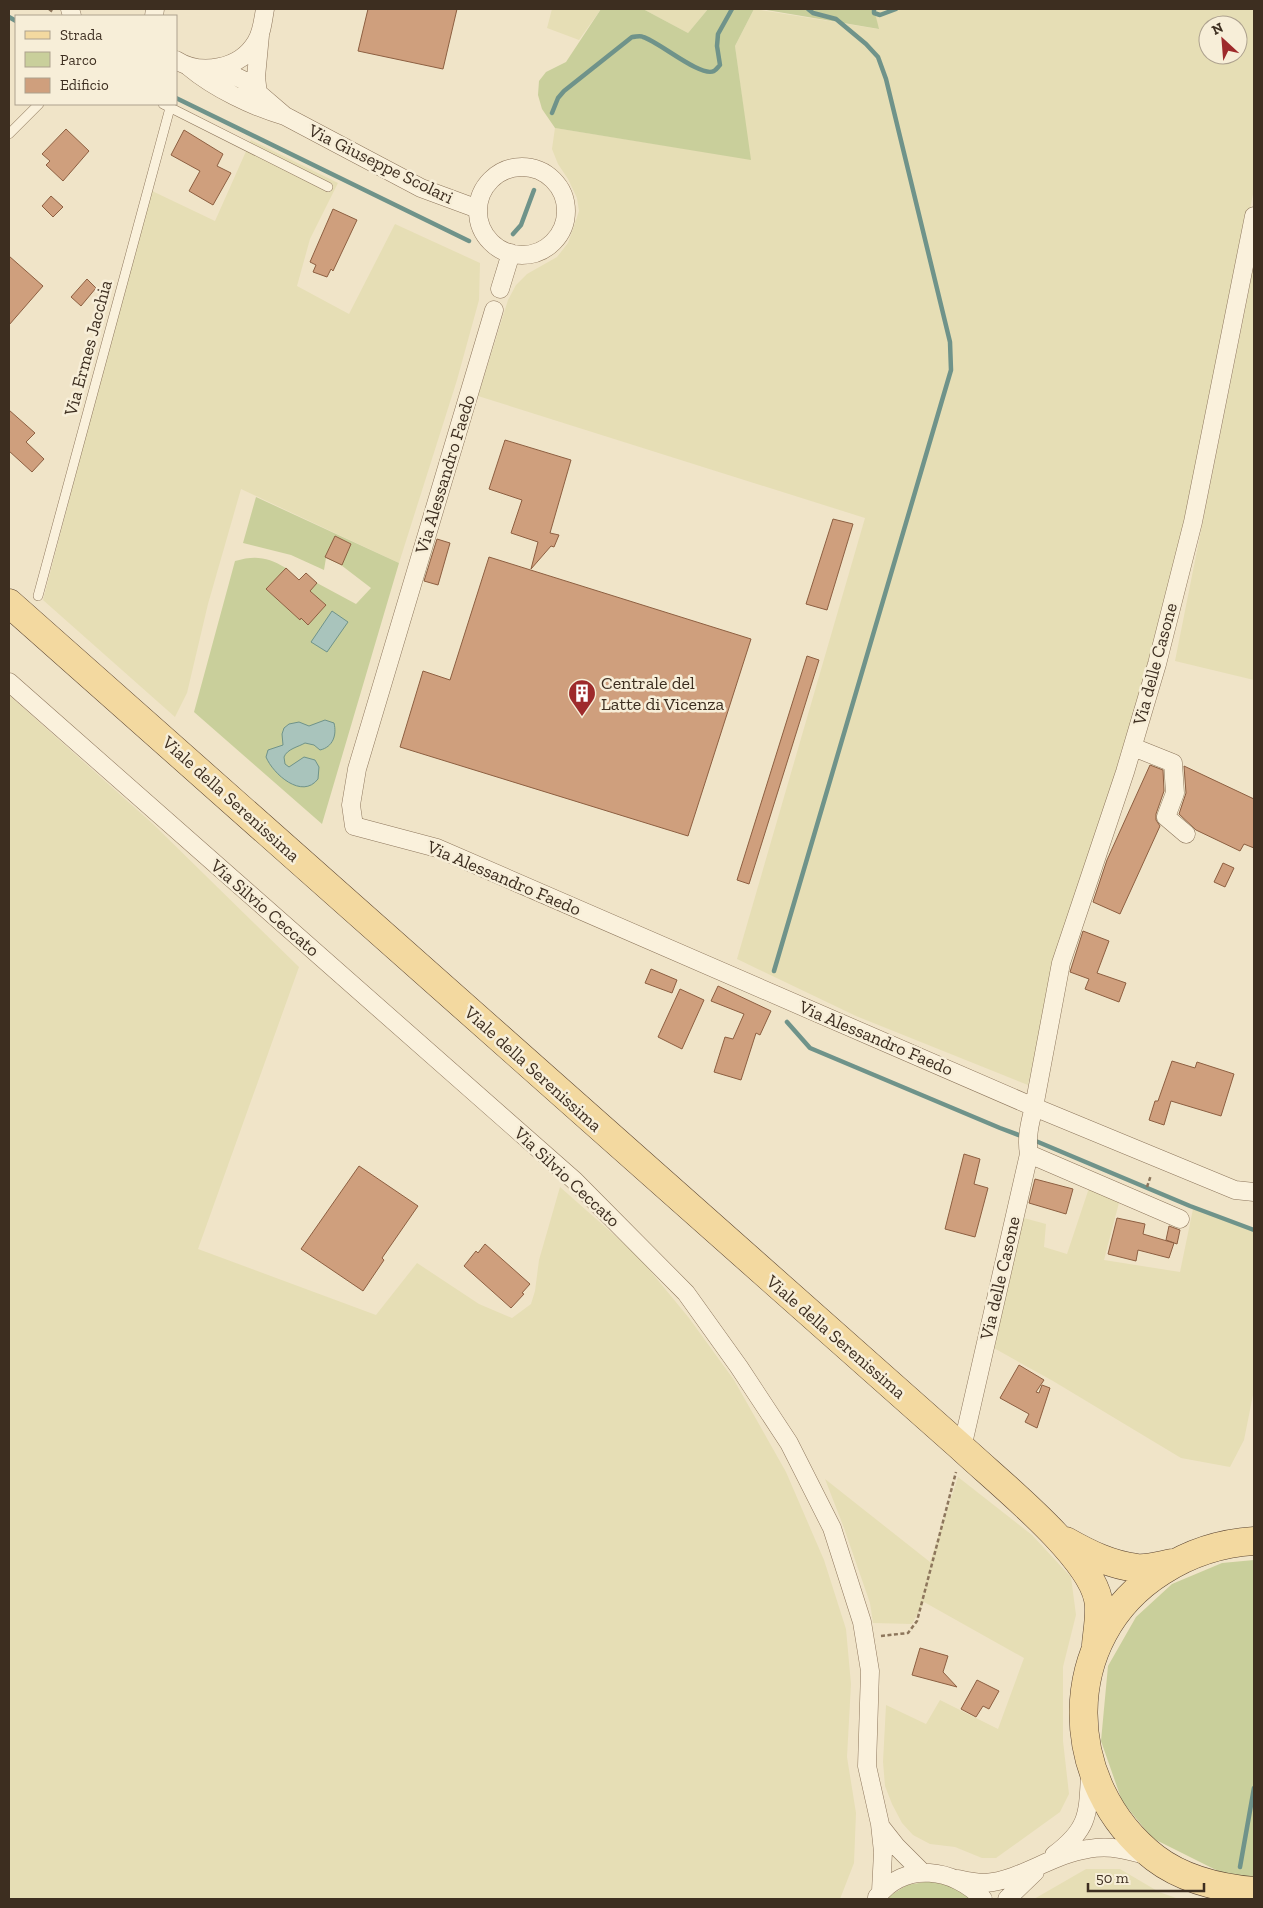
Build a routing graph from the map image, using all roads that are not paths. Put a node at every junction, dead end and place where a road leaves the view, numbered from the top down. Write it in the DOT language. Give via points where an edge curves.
graph roads {
  1 [pos="265,9"];
  2 [pos="260,34"];
  3 [pos="183,63"];
  4 [pos="218,68"];
  5 [pos="258,94"];
  6 [pos="38,105"];
  7 [pos="166,106"];
  8 [pos="285,116"];
  9 [pos="9,134"];
  10 [pos="328,188"];
  11 [pos="478,209"];
  12 [pos="1254,216"];
  13 [pos="511,253"];
  14 [pos="500,289"];
  15 [pos="494,310"];
  16 [pos="38,596"];
  17 [pos="9,603"];
  18 [pos="9,682"];
  19 [pos="1133,747"];
  20 [pos="1186,834"];
  21 [pos="1032,1115"];
  22 [pos="1028,1149"];
  23 [pos="1253,1191"];
  24 [pos="1180,1219"];
  25 [pos="962,1448"];
  26 [pos="1056,1535"];
  27 [pos="1254,1541"];
  28 [pos="1176,1562"];
  29 [pos="1096,1645"];
  30 [pos="1090,1761"];
  31 [pos="880,1824"];
  32 [pos="1156,1859"];
  33 [pos="1041,1866"];
  34 [pos="923,1873"];
  35 [pos="958,1879"];
  36 [pos="1254,1891"];
  37 [pos="878,1895"];
  38 [pos="983,1899"];
  39 [pos="1008,1899"];
  1 -- 2 [label="street, Via Giuseppe Scolari"];
  2 -- 4 [label="street, Via Giuseppe Scolari" via="244,55"];
  2 -- 5 [label="street" via="256,77"];
  3 -- 4 [label="street, Via Giuseppe Scolari" via="198,69"];
  3 -- 8 [label="street, Via Giuseppe Scolari" via="233,94"];
  4 -- 5 [label="street, Via Giuseppe Scolari" via="243,80"];
  5 -- 8 [label="street, Via Giuseppe Scolari"];
  6 -- 9 [label="lane"];
  7 -- 10 [label="lane, Via Ermes Jacchia"];
  7 -- 16 [label="lane, Via Ermes Jacchia"];
  8 -- 11 [label="street, Via Giuseppe Scolari" via="421,188"];
  11 -- 13 [label="street" via="479,222 491,243"];
  11 -- 13 [label="street" via="486,185 506,170 529,167 553,180 565,205 560,232 552,243 540,250 527,254"];
  12 -- 19 [label="street, Via delle Casone" via="1193,522"];
  13 -- 14 [label="street"];
  15 -- 21 [label="street, Via Alessandro Faedo" via="357,768 350,805 354,826 438,848"];
  17 -- 25 [label="main road, Viale della Serenissima"];
  18 -- 31 [label="street, Via Silvio Ceccato" via="575,1181 686,1293 789,1444 832,1528 865,1638 870,1671 867,1766"];
  19 -- 20 [label="street" via="1173,763 1175,792 1166,816"];
  19 -- 21 [label="street, Via delle Casone" via="1061,963"];
  21 -- 22 [label="street, Via delle Casone"];
  21 -- 23 [label="street" via="1235,1190"];
  22 -- 24 [label="street"];
  22 -- 25 [label="street, Via delle Casone"];
  25 -- 26 [label="main road, Viale della Serenissima"];
  26 -- 28 [label="main road, Viale della Serenissima" via="1103,1560 1121,1565 1138,1568"];
  26 -- 29 [label="main road, Viale della Serenissima" via="1090,1577 1099,1600"];
  27 -- 28 [label="main road" via="1211,1548"];
  28 -- 29 [label="main road" via="1155,1575 1125,1602"];
  29 -- 30 [label="main road" via="1084,1695 1084,1729"];
  30 -- 32 [label="main road" via="1114,1813 1126,1830"];
  30 -- 33 [label="street" via="1089,1810 1084,1823 1066,1846"];
  31 -- 34 [label="street, Via Silvio Ceccato"];
  31 -- 37 [label="street, Via Silvio Ceccato" via="883,1852"];
  32 -- 33 [label="street" via="1123,1848 1103,1847 1071,1853"];
  32 -- 36 [label="main road" via="1192,1878 1216,1886"];
  33 -- 35 [label="street" via="985,1883"];
  33 -- 39 [label="street"];
  34 -- 35 [label="street"];
  34 -- 37 [label="street" via="901,1878"];
  35 -- 38 [label="street"];
}
